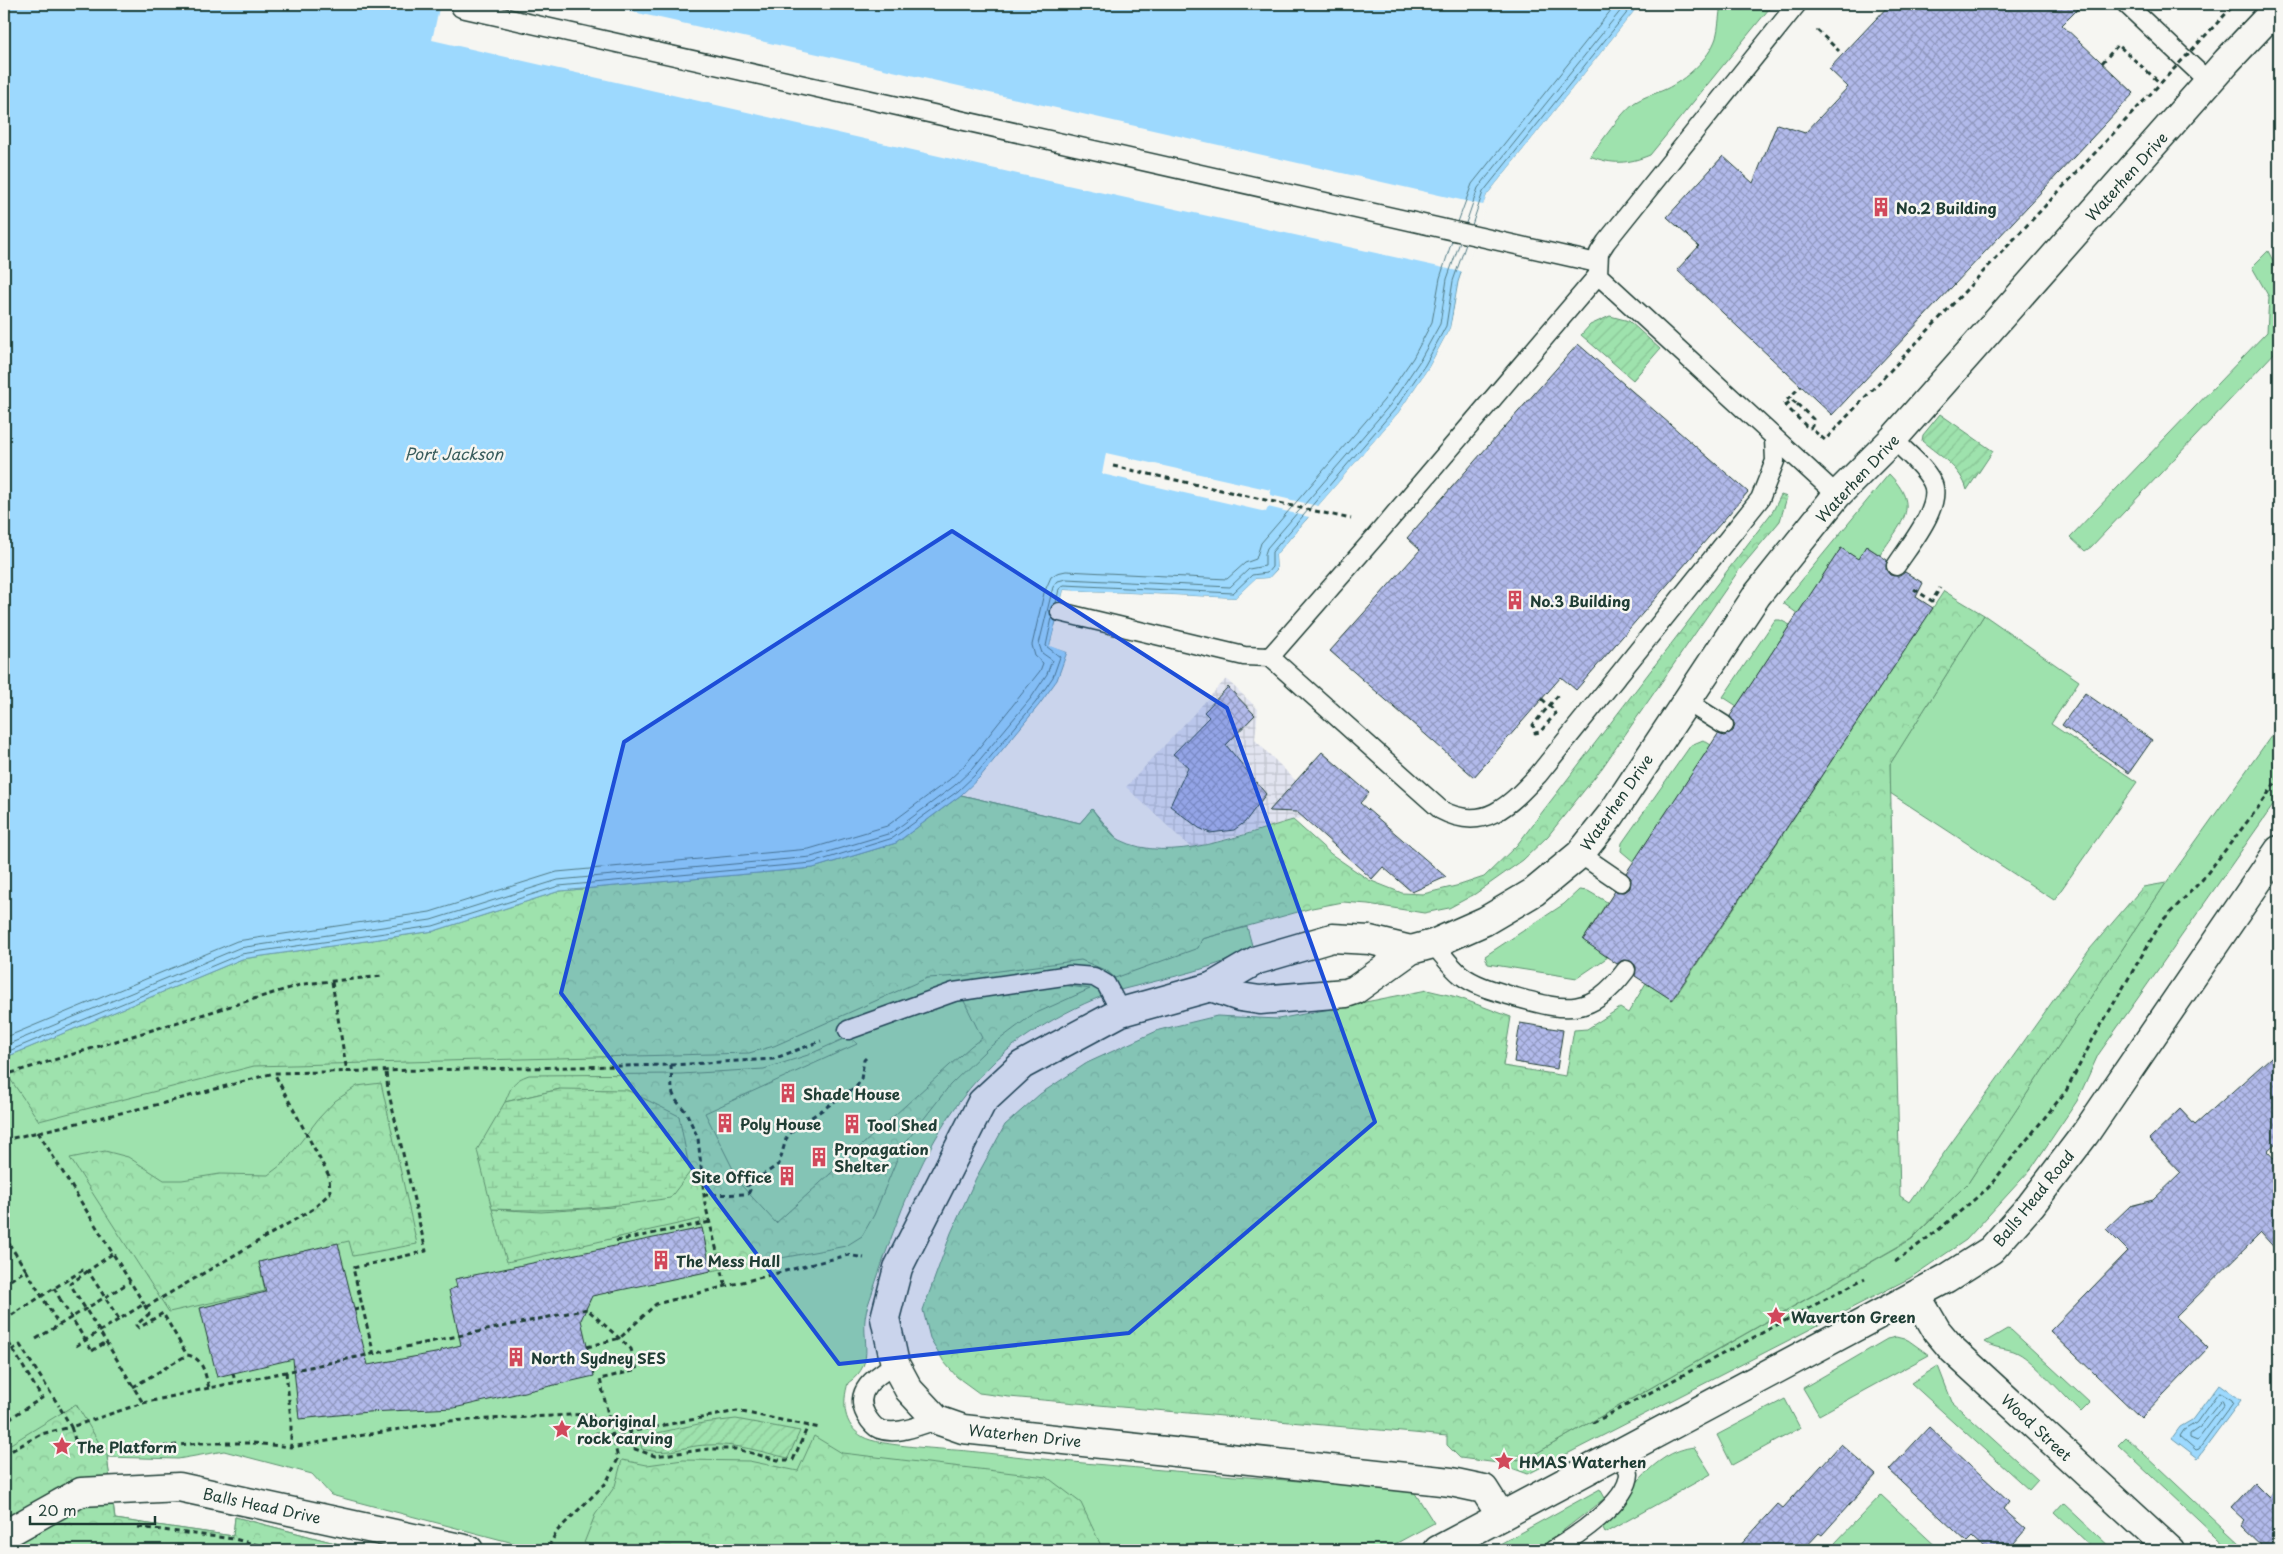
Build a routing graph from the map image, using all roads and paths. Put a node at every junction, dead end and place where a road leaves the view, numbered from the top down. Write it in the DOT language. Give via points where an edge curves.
graph roads {
  1 [pos="1797,4"];
  2 [pos="2126,4"];
  3 [pos="2235,4"];
  4 [pos="2279,6"];
  5 [pos="461,8"];
  6 [pos="2102,63"];
  7 [pos="2209,82"];
  8 [pos="2160,83"];
  9 [pos="1598,269"];
  10 [pos="1801,386"];
  11 [pos="1797,404"];
  12 [pos="1814,431"];
  13 [pos="1893,438"];
  14 [pos="1774,439"];
  15 [pos="1113,466"];
  16 [pos="1838,495"];
  17 [pos="1355,520"];
  18 [pos="1896,566"];
  19 [pos="1940,588"];
  20 [pos="1918,592"];
  21 [pos="1060,612"];
  22 [pos="1270,657"];
  23 [pos="1560,693"];
  24 [pos="1542,698"];
  25 [pos="1686,701"];
  26 [pos="1724,725"];
  27 [pos="2279,777"];
  28 [pos="2279,850"];
  29 [pos="1580,854"];
  30 [pos="1621,882"];
  31 [pos="1422,947"];
  32 [pos="1626,970"];
  33 [pos="383,976"];
  34 [pos="332,982"];
  35 [pos="1211,987"];
  36 [pos="1121,1012"];
  37 [pos="848,1030"];
  38 [pos="868,1056"];
  39 [pos="671,1065"];
  40 [pos="347,1072"];
  41 [pos="386,1072"];
  42 [pos="274,1073"];
  43 [pos="4,1078"];
  44 [pos="38,1132"];
  45 [pos="4,1140"];
  46 [pos="703,1195"];
  47 [pos="710,1222"];
  48 [pos="4,1236"];
  49 [pos="616,1241"];
  50 [pos="112,1254"];
  51 [pos="1893,1264"];
  52 [pos="898,1268"];
  53 [pos="26,1270"];
  54 [pos="88,1271"];
  55 [pos="1868,1276"];
  56 [pos="130,1282"];
  57 [pos="4,1284"];
  58 [pos="726,1286"];
  59 [pos="54,1288"];
  60 [pos="1916,1295"];
  61 [pos="145,1306"];
  62 [pos="363,1308"];
  63 [pos="354,1310"];
  64 [pos="119,1319"];
  65 [pos="4,1320"];
  66 [pos="59,1325"];
  67 [pos="4,1335"];
  68 [pos="620,1338"];
  69 [pos="36,1339"];
  70 [pos="106,1342"];
  71 [pos="76,1346"];
  72 [pos="588,1347"];
  73 [pos="4,1355"];
  74 [pos="187,1355"];
  75 [pos="374,1355"];
  76 [pos="895,1364"];
  77 [pos="286,1372"];
  78 [pos="233,1373"];
  79 [pos="235,1382"];
  80 [pos="133,1387"];
  81 [pos="209,1388"];
  82 [pos="142,1403"];
  83 [pos="937,1420"];
  84 [pos="4,1422"];
  85 [pos="808,1426"];
  86 [pos="71,1427"];
  87 [pos="820,1428"];
  88 [pos="1586,1428"];
  89 [pos="629,1432"];
  90 [pos="614,1435"];
  91 [pos="291,1447"];
  92 [pos="1619,1454"];
  93 [pos="4,1455"];
  94 [pos="1501,1516"];
  95 [pos="136,1527"];
  96 [pos="4,1535"];
  97 [pos="278,1550"];
  98 [pos="469,1550"];
  99 [pos="547,1550"];
  100 [pos="1438,1550"];
  101 [pos="1553,1550"];
  102 [pos="2170,1550"];
  1 -- 9 [label="lane" via="1606,242 1599,253"];
  2 -- 7 [label="lane"];
  3 -- 8 [label="path, bridge"];
  4 -- 7 [label="street, Waterhen Drive"];
  5 -- 9 [label="lane"];
  6 -- 8 [label="path" via="2118,45"];
  7 -- 13 [label="street, Waterhen Drive"];
  8 -- 12 [label="path, bridge" via="1825,440"];
  9 -- 14 [label="lane"];
  9 -- 22 [label="lane" via="1375,537"];
  10 -- 11 [label="path, bridge" via="1785,405 1810,428 1813,419"];
  13 -- 16 [label="street, Waterhen Drive"];
  13 -- 18 [label="lane" via="1933,483 1935,497 1931,510"];
  14 -- 16 [label="lane"];
  14 -- 22 [label="lane" via="1775,461 1760,499 1538,775 1513,800 1489,816 1462,818 1441,810"];
  15 -- 17 [label="path"];
  16 -- 25 [label="street, Waterhen Drive" via="1757,595"];
  19 -- 20 [label="path" via="1932,601"];
  21 -- 22 [label="lane" via="1244,656"];
  23 -- 24 [label="path, bridge" via="1543,713 1533,724 1535,733 1540,732 1555,714 1553,709"];
  25 -- 26 [label="lane"];
  25 -- 29 [label="street, Waterhen Drive"];
  27 -- 51 [label="path" via="2202,880 2162,922 2101,1024 2066,1091 1988,1188"];
  28 -- 60 [label="street, Balls Head Road" via="2085,1134 2031,1205 1991,1250"];
  29 -- 30 [label="lane"];
  29 -- 31 [label="street, Waterhen Drive" via="1534,892 1485,921"];
  31 -- 32 [label="lane" via="1483,988 1557,1008 1575,1008 1603,996"];
  31 -- 35 [label="street, Waterhen Drive" via="1332,938 1257,960"];
  31 -- 35 [label="street, Waterhen Drive" via="1355,990 1346,992 1260,1000"];
  33 -- 34 [label="path"];
  34 -- 40 [label="path"];
  34 -- 43 [label="path" via="303,984 8,1074"];
  35 -- 36 [label="street, Waterhen Drive"];
  36 -- 37 [label="lane" via="1106,984 1094,977 1070,974 954,992"];
  36 -- 52 [label="street, Waterhen Drive" via="1022,1065 982,1102"];
  37 -- 39 [label="path" via="773,1059"];
  38 -- 46 [label="path" via="856,1086 793,1130 786,1138 779,1164 747,1186 748,1194"];
  39 -- 41 [label="path"];
  39 -- 46 [label="path" via="672,1091 698,1138"];
  40 -- 41 [label="path"];
  40 -- 42 [label="path"];
  41 -- 62 [label="path" via="426,1251 353,1268"];
  42 -- 44 [label="path" via="164,1104"];
  42 -- 61 [label="path" via="329,1176 330,1193 313,1210"];
  44 -- 45 [label="path"];
  44 -- 50 [label="path"];
  46 -- 47 [label="path"];
  47 -- 49 [label="path"];
  47 -- 58 [label="path"];
  48 -- 53 [label="path"];
  50 -- 54 [label="path"];
  50 -- 56 [label="path"];
  52 -- 58 [label="path" via="848,1255"];
  52 -- 76 [label="street, Waterhen Drive" via="885,1318"];
  53 -- 57 [label="path"];
  53 -- 66 [label="path"];
  54 -- 59 [label="path, bridge" via="83,1270"];
  54 -- 64 [label="path"];
  54 -- 70 [label="path, bridge" via="70,1284"];
  55 -- 88 [label="path"];
  56 -- 61 [label="path"];
  56 -- 66 [label="path"];
  58 -- 68 [label="path" via="656,1304"];
  59 -- 65 [label="path, bridge"];
  59 -- 70 [label="path, bridge" via="92,1351"];
  60 -- 92 [label="street, Balls Head Road"];
  60 -- 102 [label="street, Wood Street" via="1937,1331 1953,1350"];
  61 -- 64 [label="path"];
  61 -- 74 [label="path" via="149,1314 136,1325 139,1328 163,1313"];
  62 -- 63 [label="path"];
  62 -- 75 [label="path"];
  64 -- 71 [label="path"];
  66 -- 69 [label="path"];
  67 -- 84 [label="path" via="42,1398"];
  68 -- 72 [label="path"];
  68 -- 75 [label="path" via="587,1309"];
  68 -- 90 [label="path" via="631,1349 637,1370 600,1379"];
  70 -- 80 [label="path, bridge"];
  73 -- 86 [label="path, bridge" via="20,1346"];
  74 -- 80 [label="path"];
  74 -- 81 [label="path" via="199,1360"];
  75 -- 77 [label="path"];
  76 -- 83 [label="street, Waterhen Drive" via="909,1390"];
  76 -- 83 [label="lane" via="873,1378 867,1386 863,1396 864,1412 870,1421 878,1429 898,1431"];
  77 -- 79 [label="path"];
  77 -- 91 [label="path"];
  78 -- 79 [label="path"];
  79 -- 81 [label="path"];
  80 -- 82 [label="path"];
  81 -- 82 [label="path"];
  82 -- 86 [label="path"];
  83 -- 94 [label="street, Waterhen Drive" via="964,1429 1451,1482 1484,1489"];
  85 -- 87 [label="path"];
  85 -- 89 [label="path" via="736,1412"];
  85 -- 89 [label="path" via="793,1460 778,1460 736,1449 655,1456 635,1449"];
  86 -- 91 [label="path" via="78,1449 124,1450 200,1443"];
  86 -- 93 [label="path" via="41,1434"];
  89 -- 90 [label="path"];
  90 -- 91 [label="path" via="598,1438 592,1414 449,1421"];
  90 -- 99 [label="path" via="618,1459 606,1483 557,1531"];
  92 -- 94 [label="street, Balls Head Road"];
  92 -- 101 [label="lane" via="1630,1472 1628,1482 1614,1503 1583,1532"];
  94 -- 100 [label="street, Balls Head Road"];
  95 -- 97 [label="path" via="234,1539"];
  96 -- 98 [label="street, Balls Head Drive" via="81,1492 179,1487"];
}
